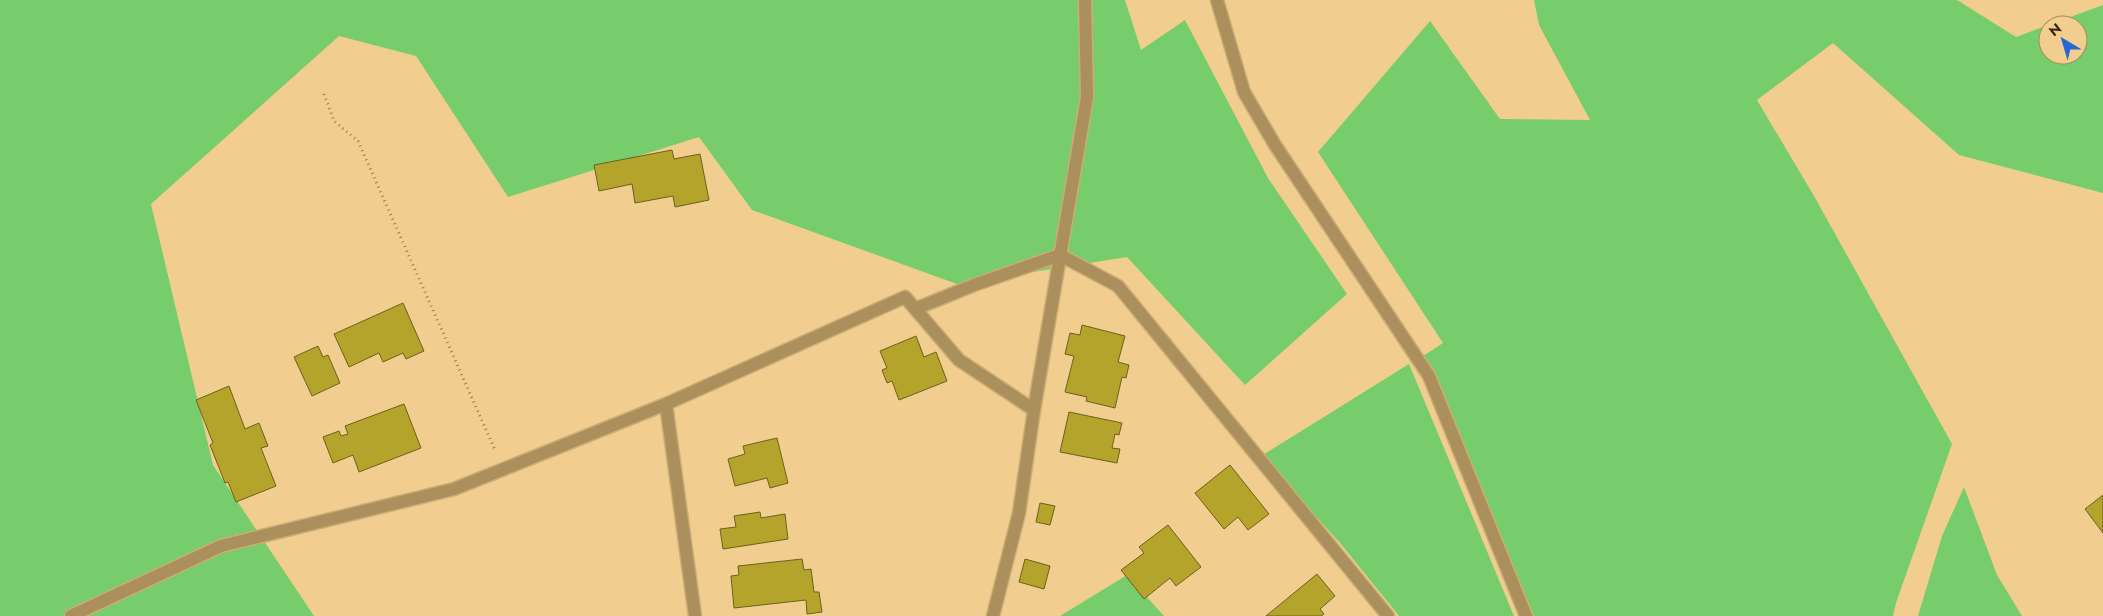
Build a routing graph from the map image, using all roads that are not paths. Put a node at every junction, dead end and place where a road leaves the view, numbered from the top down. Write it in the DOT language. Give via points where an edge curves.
graph roads {
  1 [pos="1084,0"];
  2 [pos="1217,0"];
  3 [pos="1060,255"];
  4 [pos="915,309"];
  5 [pos="666,404"];
  6 [pos="1034,410"];
  7 [pos="71,616"];
  8 [pos="695,616"];
  9 [pos="993,616"];
  10 [pos="1388,616"];
  11 [pos="1526,616"];
  1 -- 3 [label="street" via="1087,97"];
  2 -- 11 [label="street" via="1244,92 1275,146 1429,376"];
  3 -- 4 [label="street"];
  3 -- 6 [label="street"];
  3 -- 10 [label="street" via="1118,286"];
  4 -- 5 [label="street" via="904,297"];
  4 -- 6 [label="street" via="959,360"];
  5 -- 7 [label="street" via="454,489 221,546"];
  5 -- 8 [label="street"];
  6 -- 9 [label="street" via="1019,513"];
}
